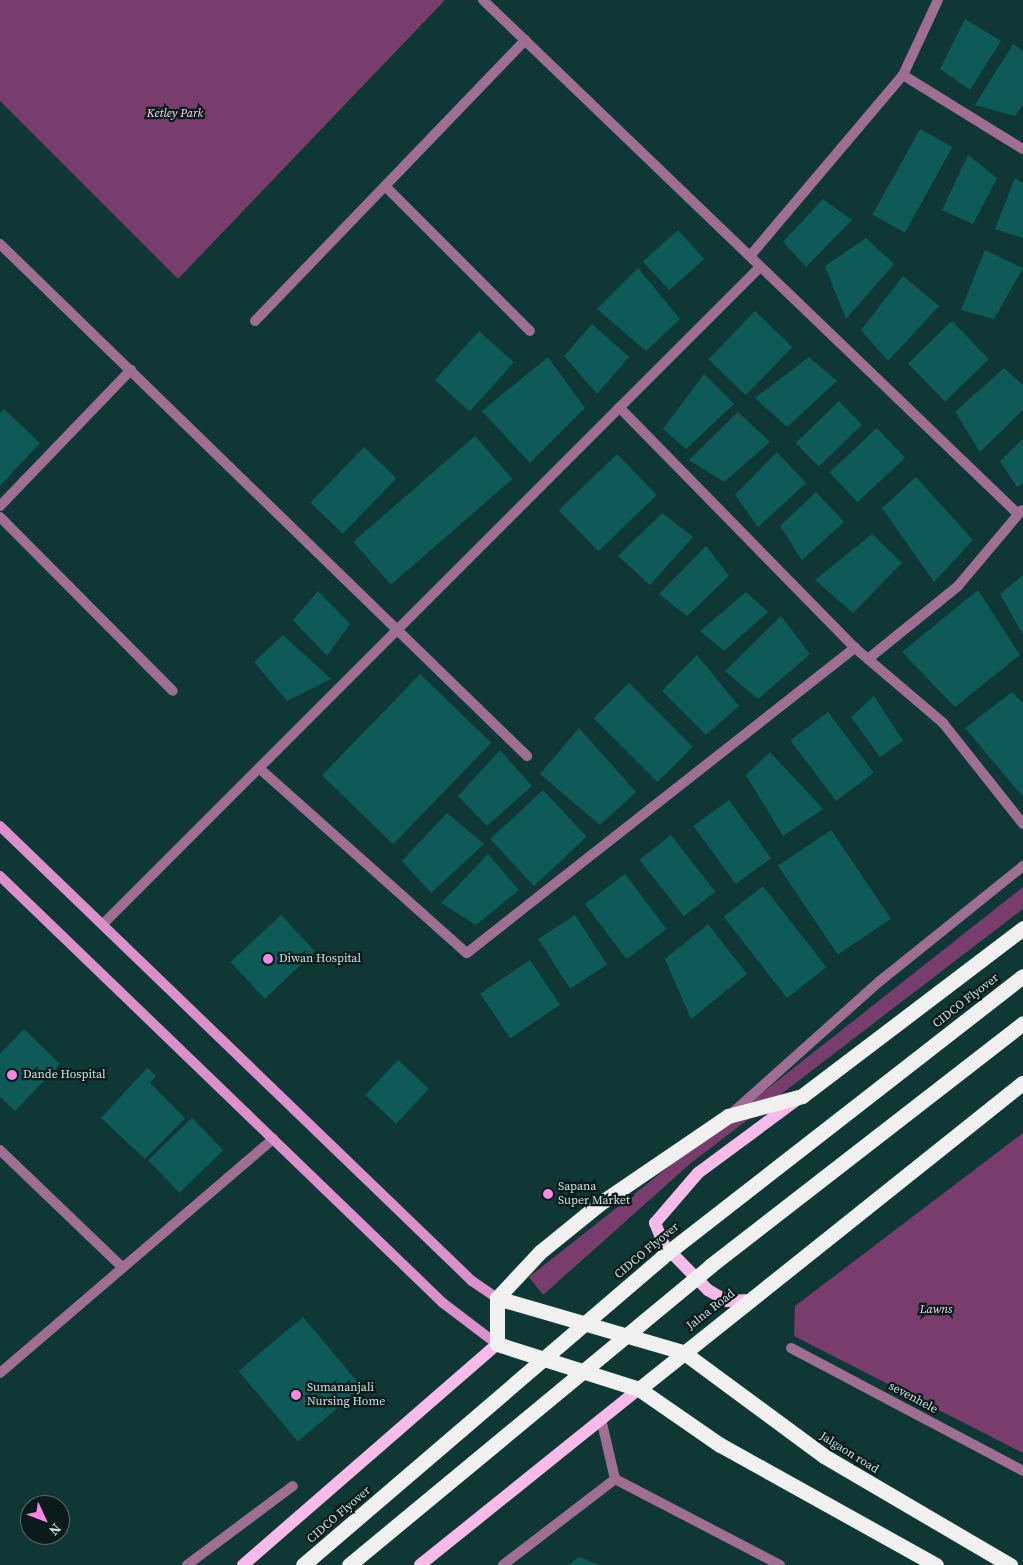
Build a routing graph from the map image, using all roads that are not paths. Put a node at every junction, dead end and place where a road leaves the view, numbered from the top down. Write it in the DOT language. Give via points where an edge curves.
graph roads {
  1 [pos="483,0"];
  2 [pos="938,0"];
  3 [pos="525,40"];
  4 [pos="903,75"];
  5 [pos="1023,149"];
  6 [pos="385,186"];
  7 [pos="0,244"];
  8 [pos="750,256"];
  9 [pos="760,266"];
  10 [pos="254,321"];
  11 [pos="530,332"];
  12 [pos="131,370"];
  13 [pos="619,408"];
  14 [pos="0,506"];
  15 [pos="1021,511"];
  16 [pos="0,518"];
  17 [pos="399,628"];
  18 [pos="855,648"];
  19 [pos="868,659"];
  20 [pos="173,691"];
  21 [pos="527,756"];
  22 [pos="259,768"];
  23 [pos="1023,824"];
  24 [pos="0,826"];
  25 [pos="1023,866"];
  26 [pos="0,876"];
  27 [pos="103,924"];
  28 [pos="1023,928"];
  29 [pos="1023,976"];
  30 [pos="1023,1023"];
  31 [pos="1023,1083"];
  32 [pos="802,1096"];
  33 [pos="728,1116"];
  34 [pos="273,1139"];
  35 [pos="0,1150"];
  36 [pos="122,1268"];
  37 [pos="497,1298"];
  38 [pos="748,1300"];
  39 [pos="497,1344"];
  40 [pos="791,1348"];
  41 [pos="683,1352"];
  42 [pos="0,1372"];
  43 [pos="639,1389"];
  44 [pos="601,1419"];
  45 [pos="1023,1471"];
  46 [pos="615,1479"];
  47 [pos="293,1486"];
  48 [pos="188,1565"];
  49 [pos="243,1565"];
  50 [pos="303,1565"];
  51 [pos="349,1565"];
  52 [pos="420,1565"];
  53 [pos="503,1565"];
  54 [pos="780,1565"];
  55 [pos="936,1565"];
  56 [pos="1010,1565"];
  1 -- 3 [label="street"];
  2 -- 4 [label="street"];
  3 -- 6 [label="street"];
  3 -- 8 [label="street"];
  4 -- 5 [label="street"];
  4 -- 8 [label="street"];
  6 -- 10 [label="street"];
  6 -- 11 [label="street"];
  7 -- 12 [label="street"];
  8 -- 9 [label="street"];
  9 -- 13 [label="street"];
  9 -- 15 [label="street"];
  12 -- 14 [label="street"];
  12 -- 17 [label="street"];
  13 -- 17 [label="street"];
  13 -- 18 [label="street"];
  15 -- 19 [label="street" via="958,586"];
  16 -- 20 [label="street"];
  17 -- 21 [label="street"];
  17 -- 22 [label="street"];
  18 -- 19 [label="street"];
  18 -- 22 [label="street" via="467,953"];
  19 -- 23 [label="street" via="943,723"];
  22 -- 27 [label="street"];
  24 -- 27 [label="main road"];
  25 -- 33 [label="street" via="880,981"];
  26 -- 34 [label="main road"];
  27 -- 37 [label="main road" via="472,1281"];
  28 -- 32 [label="highway"];
  29 -- 50 [label="highway, CIDCO Flyover, bridge" via="662,1257"];
  30 -- 51 [label="highway, bridge" via="710,1266"];
  31 -- 38 [label="highway, Jalna Road"];
  32 -- 33 [label="highway"];
  32 -- 38 [label="main road" via="698,1173 655,1223 664,1245 708,1290 727,1302"];
  33 -- 37 [label="highway" via="599,1204 540,1252"];
  34 -- 36 [label="street"];
  34 -- 39 [label="main road" via="443,1303"];
  35 -- 36 [label="street"];
  36 -- 42 [label="street"];
  37 -- 39 [label="highway"];
  37 -- 41 [label="highway"];
  38 -- 41 [label="highway, Jalna Road"];
  39 -- 43 [label="highway"];
  39 -- 49 [label="main road"];
  40 -- 45 [label="street, sevenhele"];
  41 -- 43 [label="highway, Jalna Road"];
  41 -- 56 [label="highway, Jalgaon road" via="824,1456"];
  43 -- 44 [label="main road, Jalna Road"];
  43 -- 55 [label="highway" via="720,1445"];
  44 -- 46 [label="street"];
  44 -- 52 [label="main road, Jalna Road"];
  46 -- 53 [label="street"];
  46 -- 54 [label="street"];
  47 -- 48 [label="street"];
}
